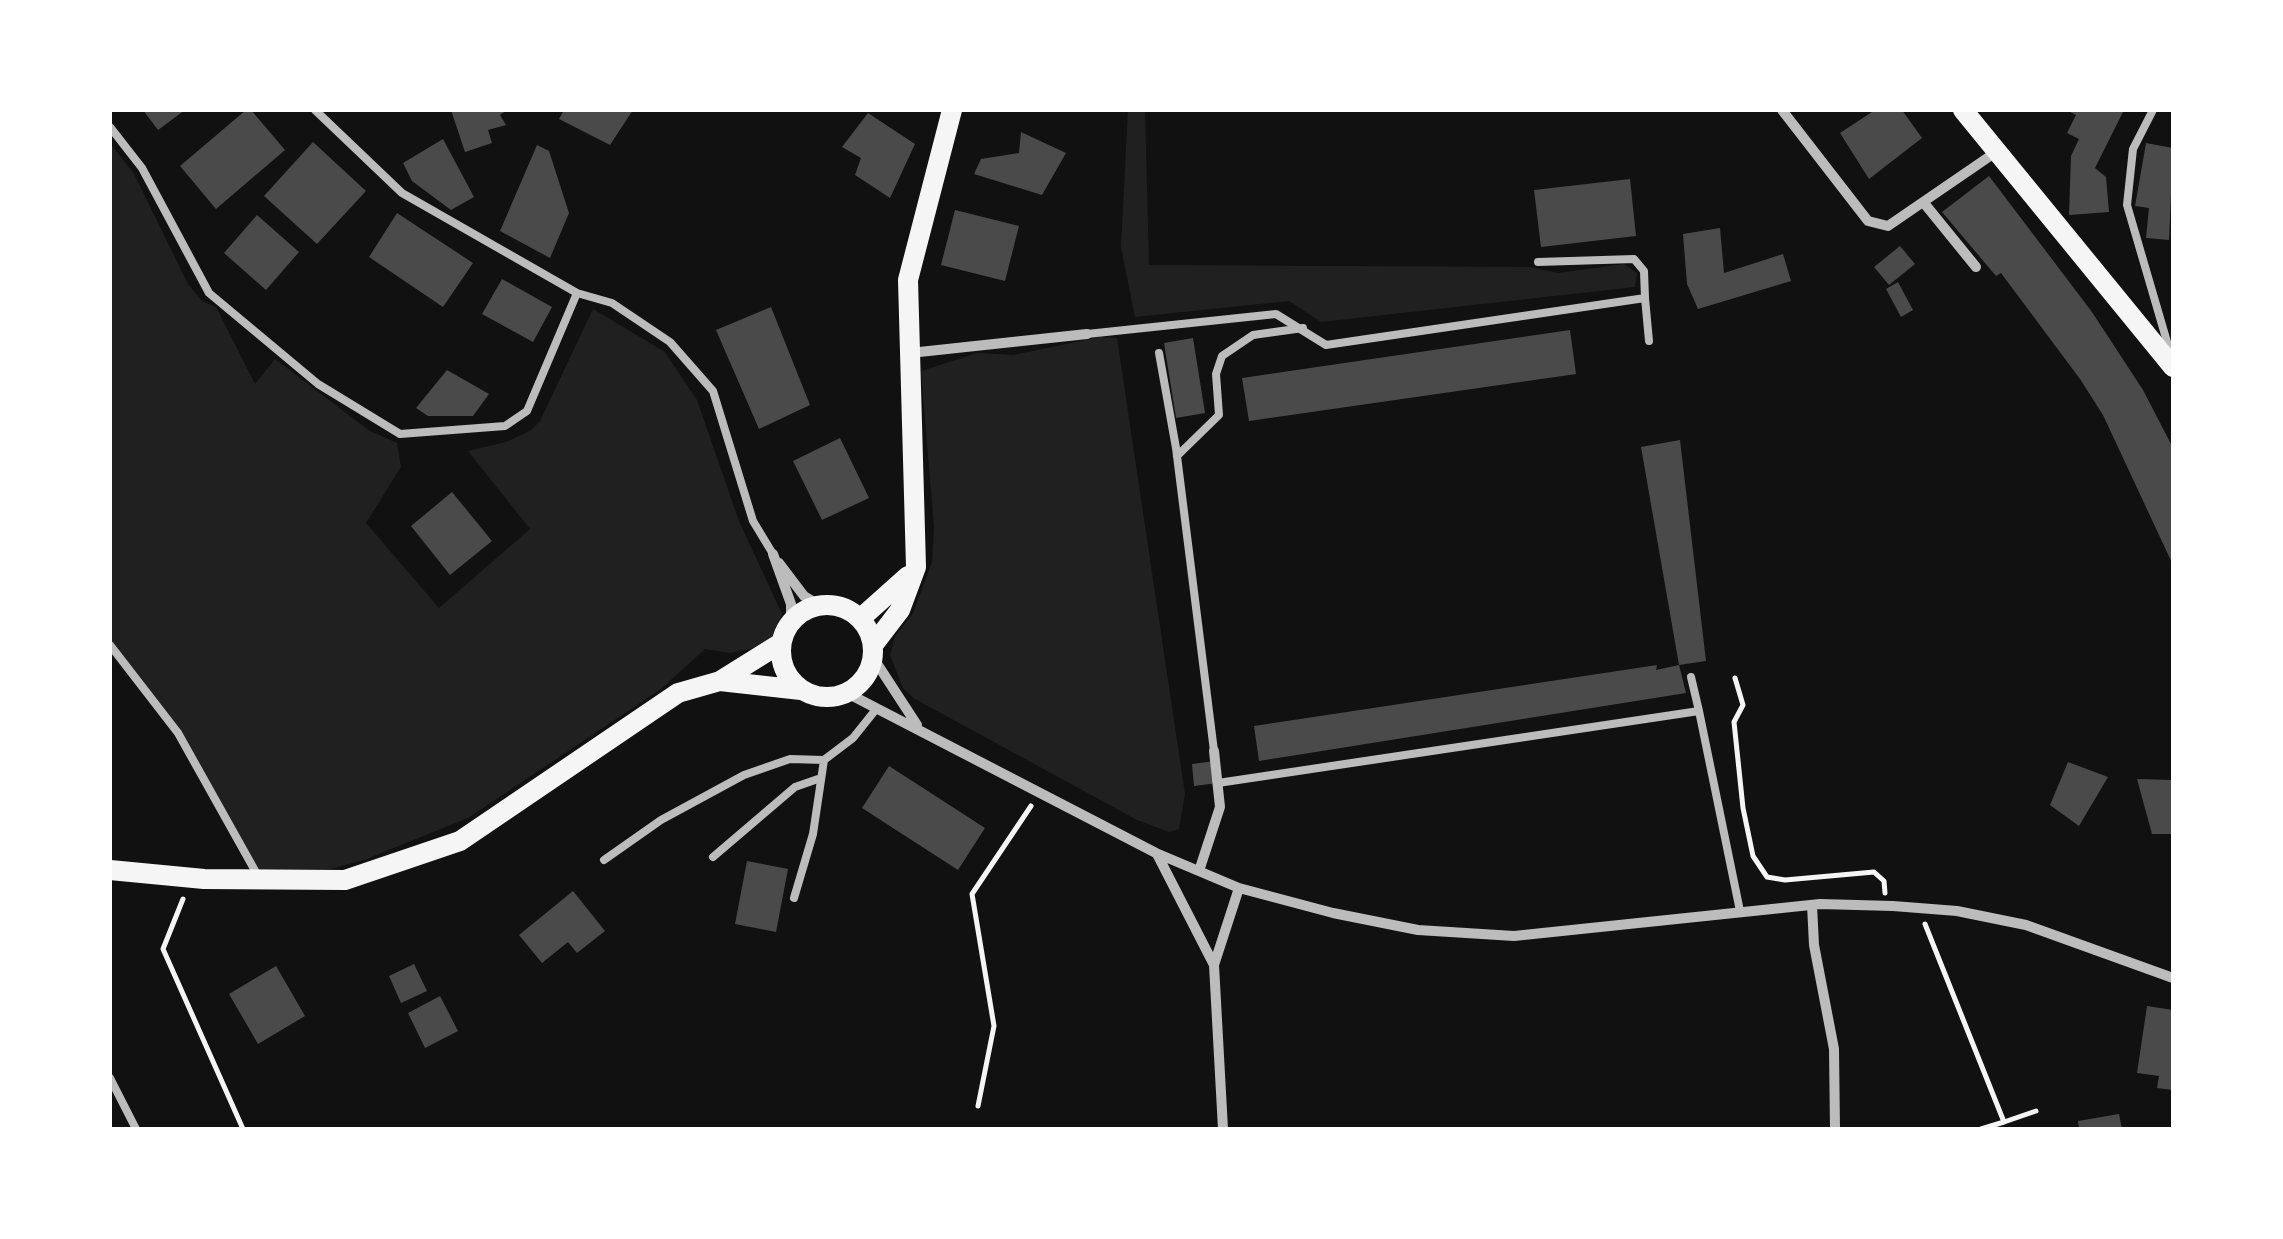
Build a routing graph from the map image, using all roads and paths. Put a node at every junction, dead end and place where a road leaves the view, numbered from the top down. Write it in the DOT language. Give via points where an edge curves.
graph roads {
  1 [pos="316,110"];
  2 [pos="952,110"];
  3 [pos="1782,110"];
  4 [pos="1963,110"];
  5 [pos="2153,110"];
  6 [pos="110,127"];
  7 [pos="1996,152"];
  8 [pos="1924,203"];
  9 [pos="1538,262"];
  10 [pos="1976,267"];
  11 [pos="577,293"];
  12 [pos="1646,298"];
  13 [pos="1303,328"];
  14 [pos="1087,334"];
  15 [pos="1649,341"];
  16 [pos="909,353"];
  17 [pos="1159,353"];
  18 [pos="2173,367"];
  19 [pos="1177,456"];
  20 [pos="773,554"];
  21 [pos="916,567"];
  22 [pos="819,605"];
  23 [pos="860,618"];
  24 [pos="792,622"];
  25 [pos="781,644"];
  26 [pos="110,645"];
  27 [pos="874,651"];
  28 [pos="1691,678"];
  29 [pos="1735,678"];
  30 [pos="720,681"];
  31 [pos="801,690"];
  32 [pos="847,694"];
  33 [pos="877,708"];
  34 [pos="1699,712"];
  35 [pos="921,730"];
  36 [pos="1214,751"];
  37 [pos="824,760"];
  38 [pos="818,779"];
  39 [pos="1218,783"];
  40 [pos="1038,795"];
  41 [pos="1156,853"];
  42 [pos="713,857"];
  43 [pos="604,860"];
  44 [pos="110,870"];
  45 [pos="1199,872"];
  46 [pos="192,877"];
  47 [pos="260,879"];
  48 [pos="1239,888"];
  49 [pos="794,898"];
  50 [pos="1812,905"];
  51 [pos="1886,906"];
  52 [pos="1918,908"];
  53 [pos="1740,911"];
  54 [pos="1214,966"];
  55 [pos="2173,978"];
  56 [pos="110,1078"];
  57 [pos="978,1106"];
  58 [pos="2036,1111"];
  59 [pos="2004,1122"];
  60 [pos="136,1129"];
  61 [pos="243,1129"];
  62 [pos="1223,1129"];
  63 [pos="1836,1129"];
  64 [pos="1980,1129"];
  1 -- 11 [label="lane" via="402,193"];
  2 -- 16 [label="main road" via="908,280"];
  3 -- 8 [label="street" via="1868,221 1888,226"];
  4 -- 7 [label="main road"];
  5 -- 18 [label="lane" via="2133,149 2127,205"];
  6 -- 11 [label="lane" via="142,168 209,293 318,384 400,434 505,426 526,412"];
  7 -- 8 [label="street"];
  7 -- 18 [label="main road"];
  8 -- 10 [label="street"];
  9 -- 12 [label="lane" via="1634,259 1644,271"];
  11 -- 20 [label="lane" via="612,303 670,342 712,391 753,521"];
  12 -- 13 [label="lane" via="1326,346"];
  12 -- 15 [label="lane"];
  13 -- 14 [label="lane" via="1276,314"];
  13 -- 19 [label="lane" via="1253,336 1222,356 1218,414"];
  14 -- 16 [label="street"];
  16 -- 21 [label="main road"];
  17 -- 19 [label="lane"];
  19 -- 36 [label="lane"];
  20 -- 22 [label="street" via="804,596"];
  20 -- 24 [label="street"];
  21 -- 23 [label="main road"];
  21 -- 27 [label="main road"];
  22 -- 23 [label="main road"];
  22 -- 24 [label="main road"];
  23 -- 27 [label="main road"];
  24 -- 25 [label="main road"];
  25 -- 30 [label="main road"];
  25 -- 31 [label="main road" via="784,669"];
  26 -- 47 [label="lane" via="178,733"];
  27 -- 32 [label="main road" via="869,673"];
  27 -- 35 [label="street"];
  28 -- 34 [label="lane"];
  29 -- 51 [label="path" via="1744,705 1734,722 1753,856 1767,877 1785,880 1874,872 1884,882"];
  30 -- 31 [label="main road"];
  30 -- 47 [label="main road" via="678,693 460,840 345,880"];
  31 -- 32 [label="main road" via="816,697"];
  32 -- 33 [label="street"];
  33 -- 35 [label="street"];
  33 -- 37 [label="lane" via="854,738"];
  34 -- 39 [label="lane"];
  34 -- 53 [label="lane"];
  35 -- 40 [label="street"];
  36 -- 39 [label="street"];
  37 -- 38 [label="lane"];
  37 -- 43 [label="lane" via="790,758 744,774"];
  38 -- 42 [label="lane" via="794,786"];
  38 -- 49 [label="lane" via="813,834"];
  39 -- 45 [label="street" via="1220,806"];
  40 -- 41 [label="street"];
  40 -- 57 [label="path" via="972,894 994,1026"];
  41 -- 45 [label="street"];
  41 -- 54 [label="street"];
  44 -- 46 [label="main road"];
  45 -- 48 [label="street"];
  46 -- 47 [label="main road"];
  46 -- 61 [label="path" via="163,949"];
  48 -- 53 [label="street" via="1418,930 1514,936"];
  48 -- 54 [label="street"];
  50 -- 51 [label="street"];
  50 -- 53 [label="street"];
  50 -- 63 [label="street" via="1834,1049"];
  51 -- 52 [label="street"];
  52 -- 55 [label="street" via="2026,924"];
  52 -- 59 [label="path"];
  54 -- 62 [label="street"];
  56 -- 60 [label="lane"];
  58 -- 59 [label="path"];
  59 -- 64 [label="path"];
}
